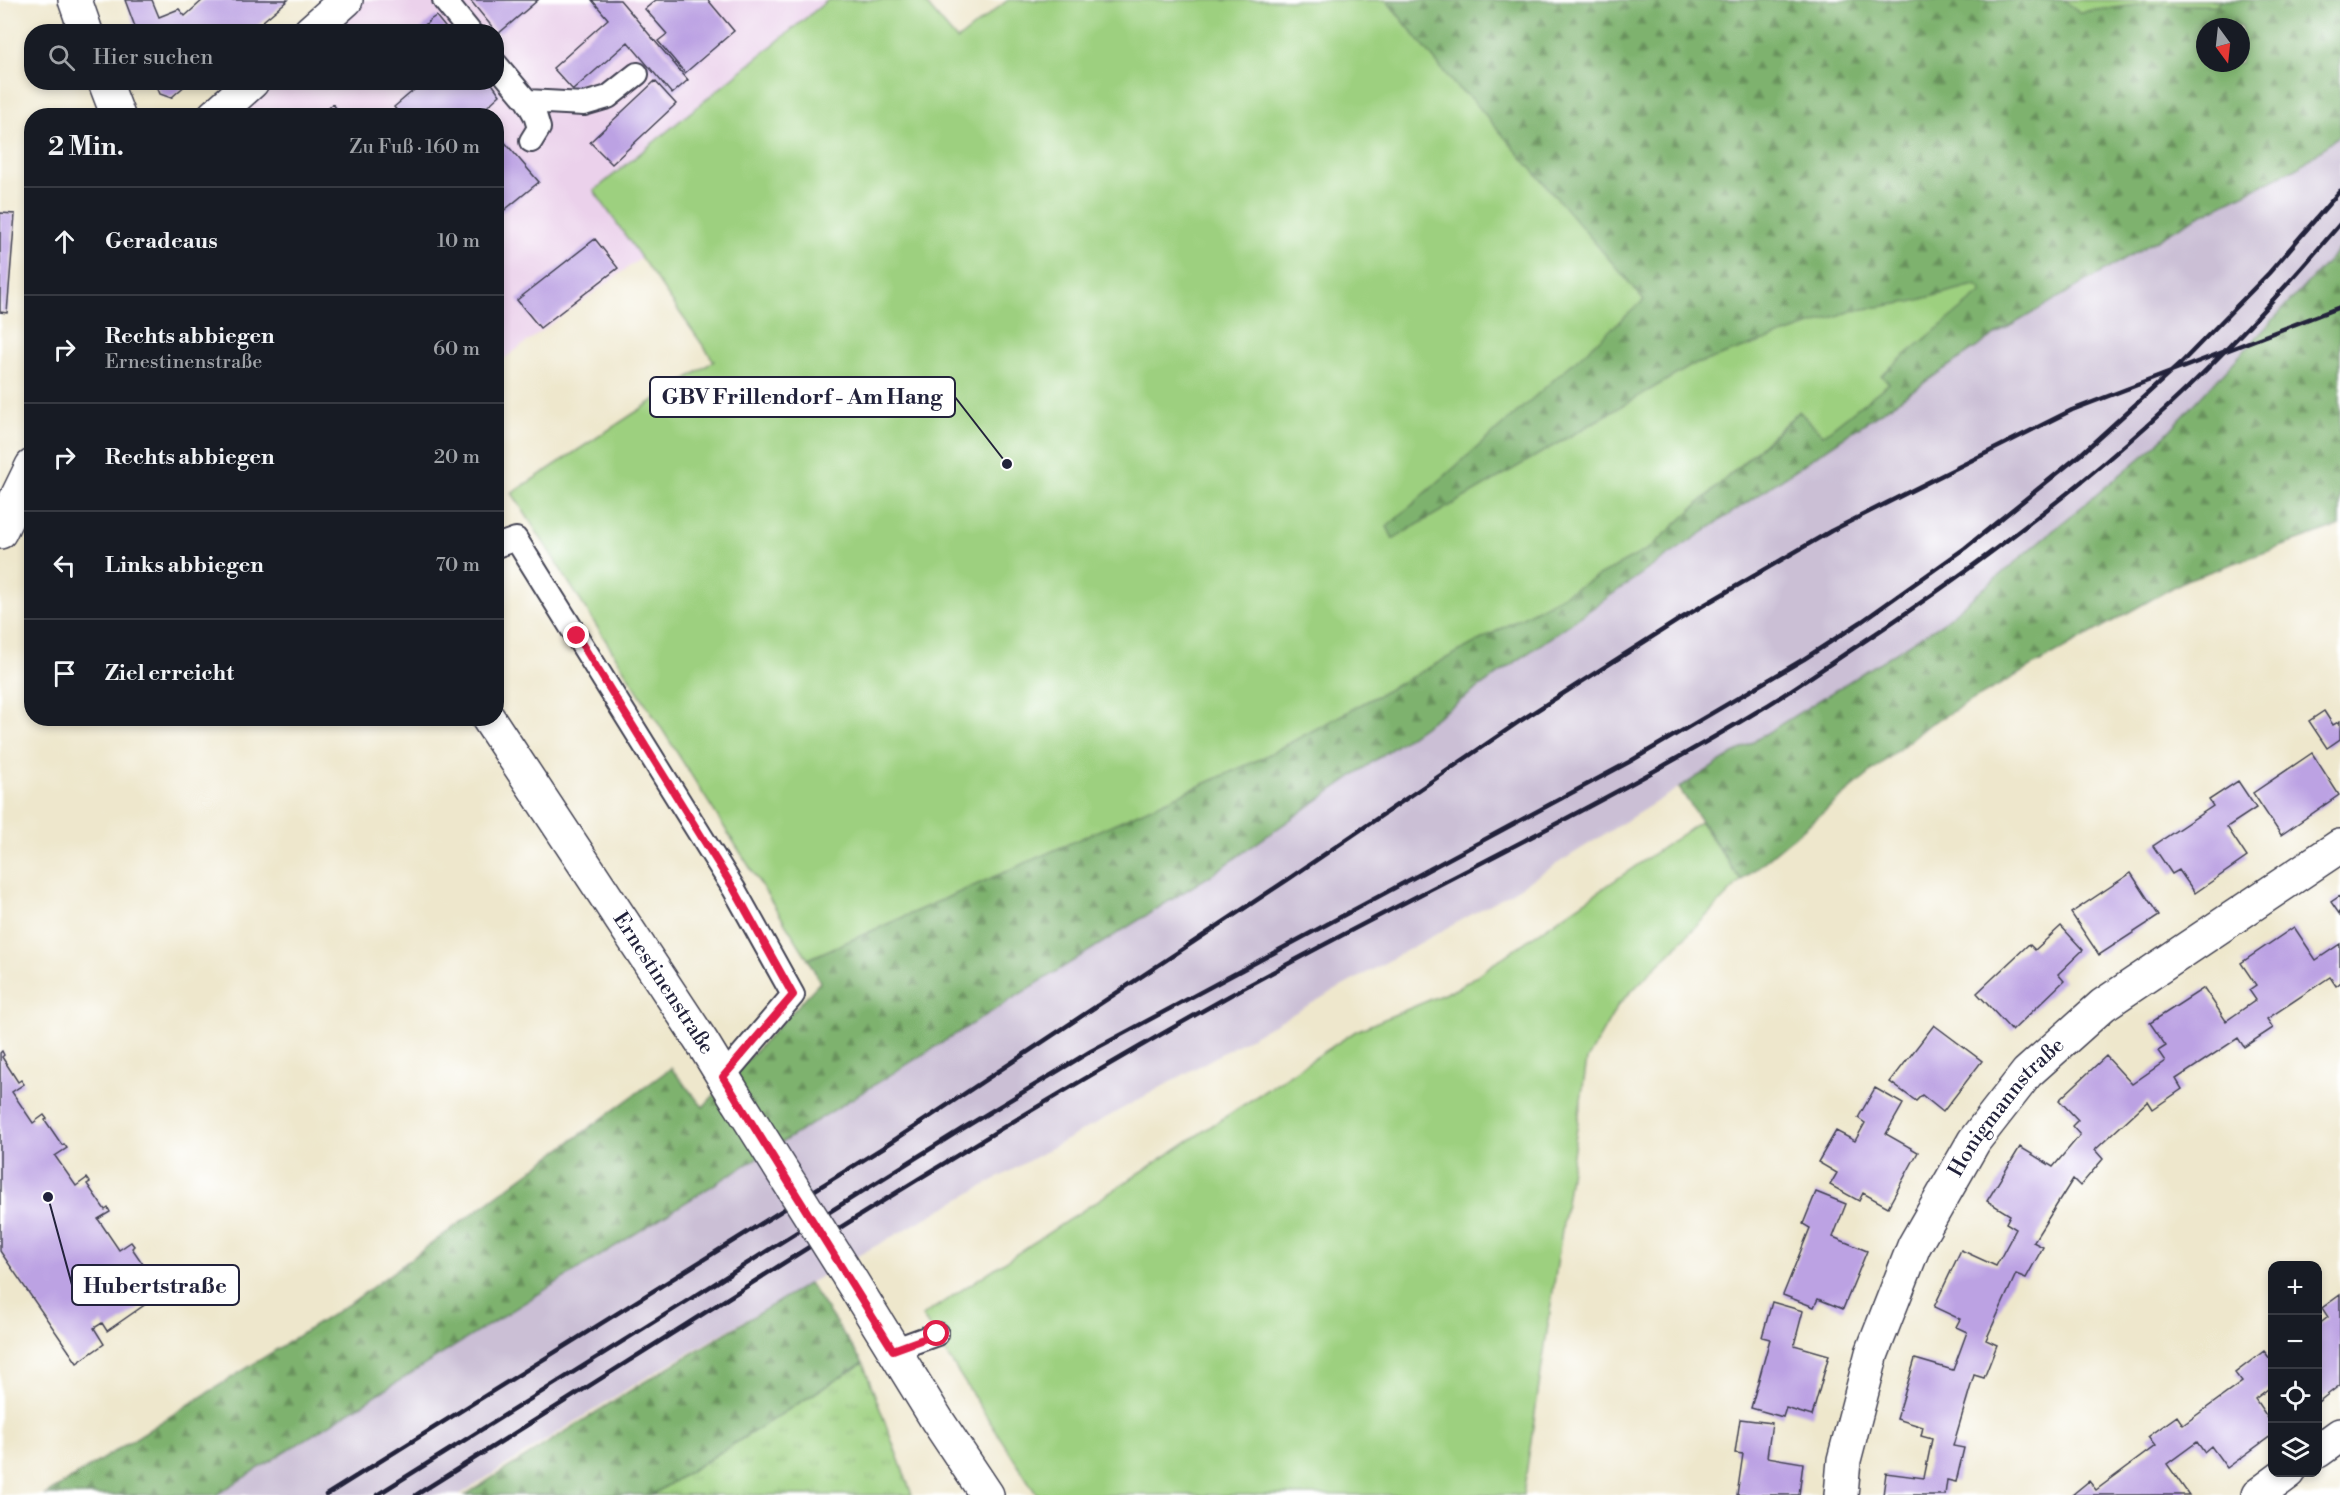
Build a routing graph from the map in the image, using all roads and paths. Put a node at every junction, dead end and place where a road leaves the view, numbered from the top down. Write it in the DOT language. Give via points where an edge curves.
graph roads {
  1 [pos="75,0"];
  2 [pos="346,0"];
  3 [pos="444,0"];
  4 [pos="83,24"];
  5 [pos="319,24"];
  6 [pos="464,24"];
  7 [pos="504,74"];
  8 [pos="637,74"];
  9 [pos="108,90"];
  10 [pos="243,90"];
  11 [pos="527,101"];
  12 [pos="115,108"];
  13 [pos="223,108"];
  14 [pos="531,141"];
  15 [pos="24,482"];
  16 [pos="0,532"];
  17 [pos="504,543"];
  18 [pos="493,726"];
  19 [pos="2340,846"];
  20 [pos="731,1089"];
  21 [pos="937,1334"];
  22 [pos="893,1350"];
  23 [pos="2340,1435"];
  24 [pos="2322,1448"];
  25 [pos="2283,1477"];
  26 [pos="987,1495"];
  27 [pos="1841,1495"];
  28 [pos="2258,1495"];
  1 -- 4 [label="street"];
  2 -- 5 [label="street"];
  3 -- 6 [label="lane"];
  7 -- 11 [label="lane"];
  8 -- 11 [label="lane" via="608,97 584,104"];
  9 -- 12 [label="street"];
  10 -- 13 [label="street"];
  11 -- 14 [label="lane" via="538,128"];
  15 -- 16 [label="street"];
  17 -- 20 [label="lane" via="516,538 734,889 793,995"];
  18 -- 20 [label="street, Ernestinenstraße"];
  19 -- 27 [label="street, Honigmannstraße" via="2103,1005 2027,1073 1974,1141 1914,1246 1872,1353 1844,1460"];
  20 -- 22 [label="street, Ernestinenstraße, bridge"];
  21 -- 22 [label="lane"];
  22 -- 26 [label="street, Ernestinenstraße"];
  23 -- 24 [label="street"];
  25 -- 28 [label="street"];
}
